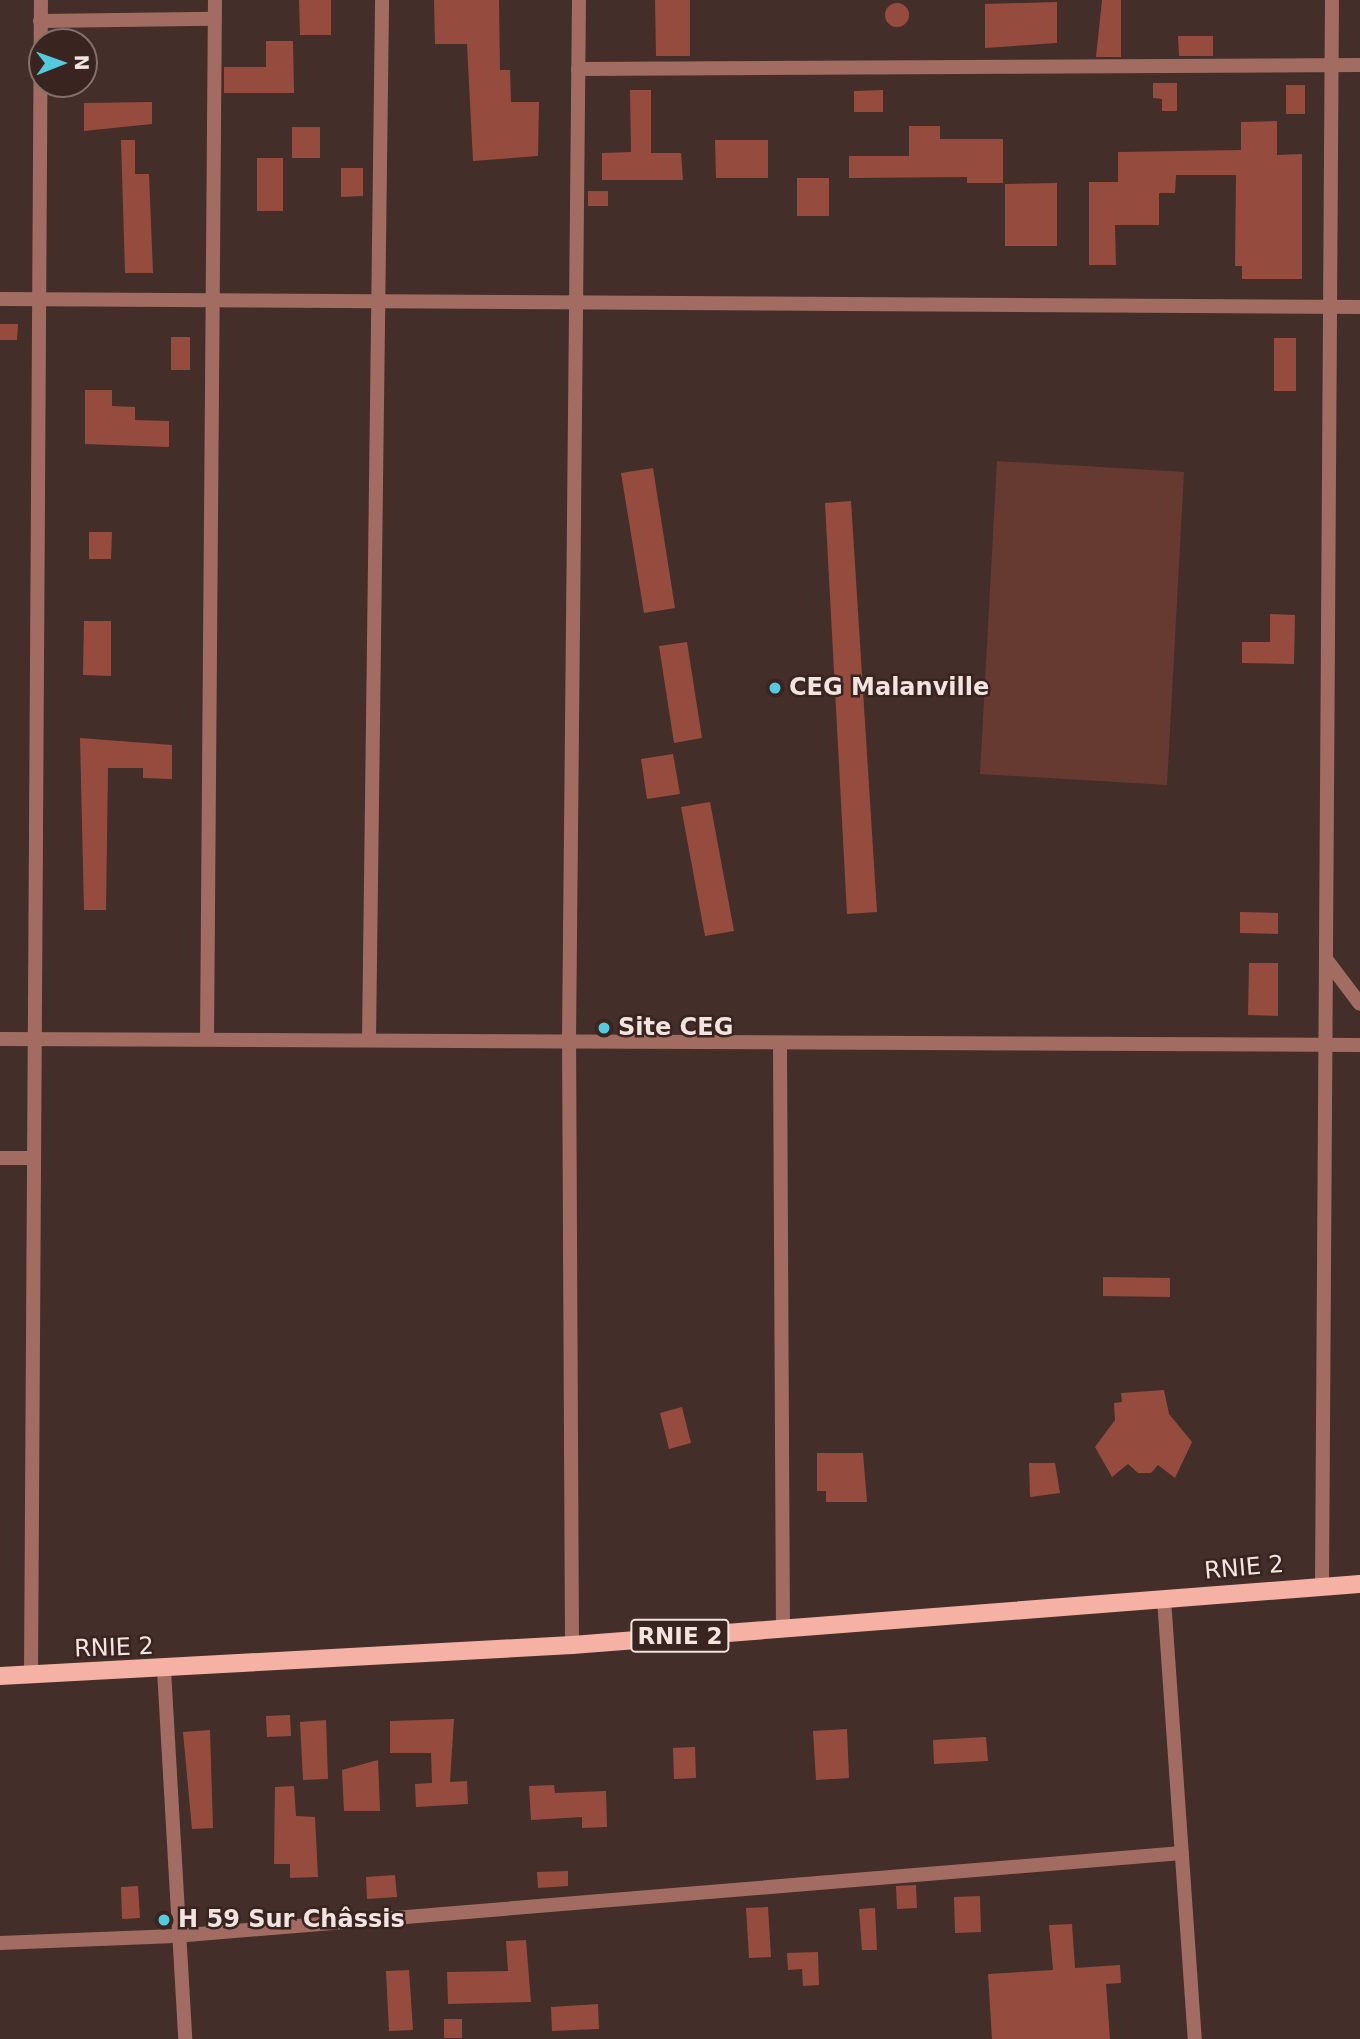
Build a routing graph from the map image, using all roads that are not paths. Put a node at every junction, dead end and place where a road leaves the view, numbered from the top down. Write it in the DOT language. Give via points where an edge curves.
graph roads {
  1 [pos="41,0"];
  2 [pos="215,0"];
  3 [pos="382,0"];
  4 [pos="579,0"];
  5 [pos="1332,0"];
  6 [pos="214,19"];
  7 [pos="40,21"];
  8 [pos="1331,64"];
  9 [pos="1360,65"];
  10 [pos="578,69"];
  11 [pos="38,298"];
  12 [pos="0,299"];
  13 [pos="211,299"];
  14 [pos="378,301"];
  15 [pos="580,302"];
  16 [pos="1330,307"];
  17 [pos="1360,307"];
  18 [pos="1326,959"];
  19 [pos="1360,1004"];
  20 [pos="0,1039"];
  21 [pos="34,1039"];
  22 [pos="207,1039"];
  23 [pos="369,1040"];
  24 [pos="569,1040"];
  25 [pos="780,1043"];
  26 [pos="1325,1044"];
  27 [pos="1360,1045"];
  28 [pos="0,1158"];
  29 [pos="34,1158"];
  30 [pos="1360,1584"];
  31 [pos="1322,1587"];
  32 [pos="1164,1599"];
  33 [pos="783,1628"];
  34 [pos="572,1646"];
  35 [pos="164,1670"];
  36 [pos="30,1675"];
  37 [pos="0,1676"];
  38 [pos="1182,1853"];
  39 [pos="175,1936"];
  40 [pos="0,1943"];
  41 [pos="185,2039"];
  42 [pos="1195,2039"];
  1 -- 7 [label="street"];
  2 -- 6 [label="street"];
  3 -- 14 [label="street"];
  4 -- 10 [label="street"];
  5 -- 8 [label="street"];
  6 -- 7 [label="street"];
  6 -- 13 [label="street"];
  7 -- 11 [label="street"];
  8 -- 9 [label="street"];
  8 -- 10 [label="street"];
  8 -- 16 [label="street"];
  10 -- 15 [label="street"];
  11 -- 12 [label="street"];
  11 -- 13 [label="street"];
  11 -- 21 [label="street"];
  13 -- 14 [label="street"];
  13 -- 22 [label="street"];
  14 -- 15 [label="street"];
  14 -- 23 [label="street"];
  15 -- 16 [label="street"];
  15 -- 24 [label="street"];
  16 -- 17 [label="street"];
  16 -- 18 [label="street"];
  18 -- 19 [label="street"];
  18 -- 26 [label="street"];
  20 -- 21 [label="street"];
  21 -- 22 [label="street"];
  21 -- 29 [label="street"];
  22 -- 23 [label="street"];
  23 -- 24 [label="street"];
  24 -- 25 [label="street"];
  24 -- 34 [label="street"];
  25 -- 26 [label="street"];
  25 -- 33 [label="street"];
  26 -- 27 [label="street"];
  26 -- 31 [label="street"];
  28 -- 29 [label="street"];
  29 -- 36 [label="street"];
  30 -- 31 [label="main road, RNIE 2 / RNIE 2"];
  31 -- 32 [label="main road, RNIE 2 / RNIE 2"];
  32 -- 33 [label="main road, RNIE 2 / RNIE 2"];
  32 -- 38 [label="street"];
  33 -- 34 [label="main road, RNIE 2 / RNIE 2"];
  34 -- 35 [label="main road, RNIE 2 / RNIE 2"];
  35 -- 36 [label="main road, RNIE 2 / RNIE 2"];
  35 -- 39 [label="street"];
  36 -- 37 [label="main road, RNIE 2 / RNIE 2"];
  38 -- 39 [label="street"];
  38 -- 42 [label="street"];
  39 -- 40 [label="street"];
  39 -- 41 [label="street"];
}
